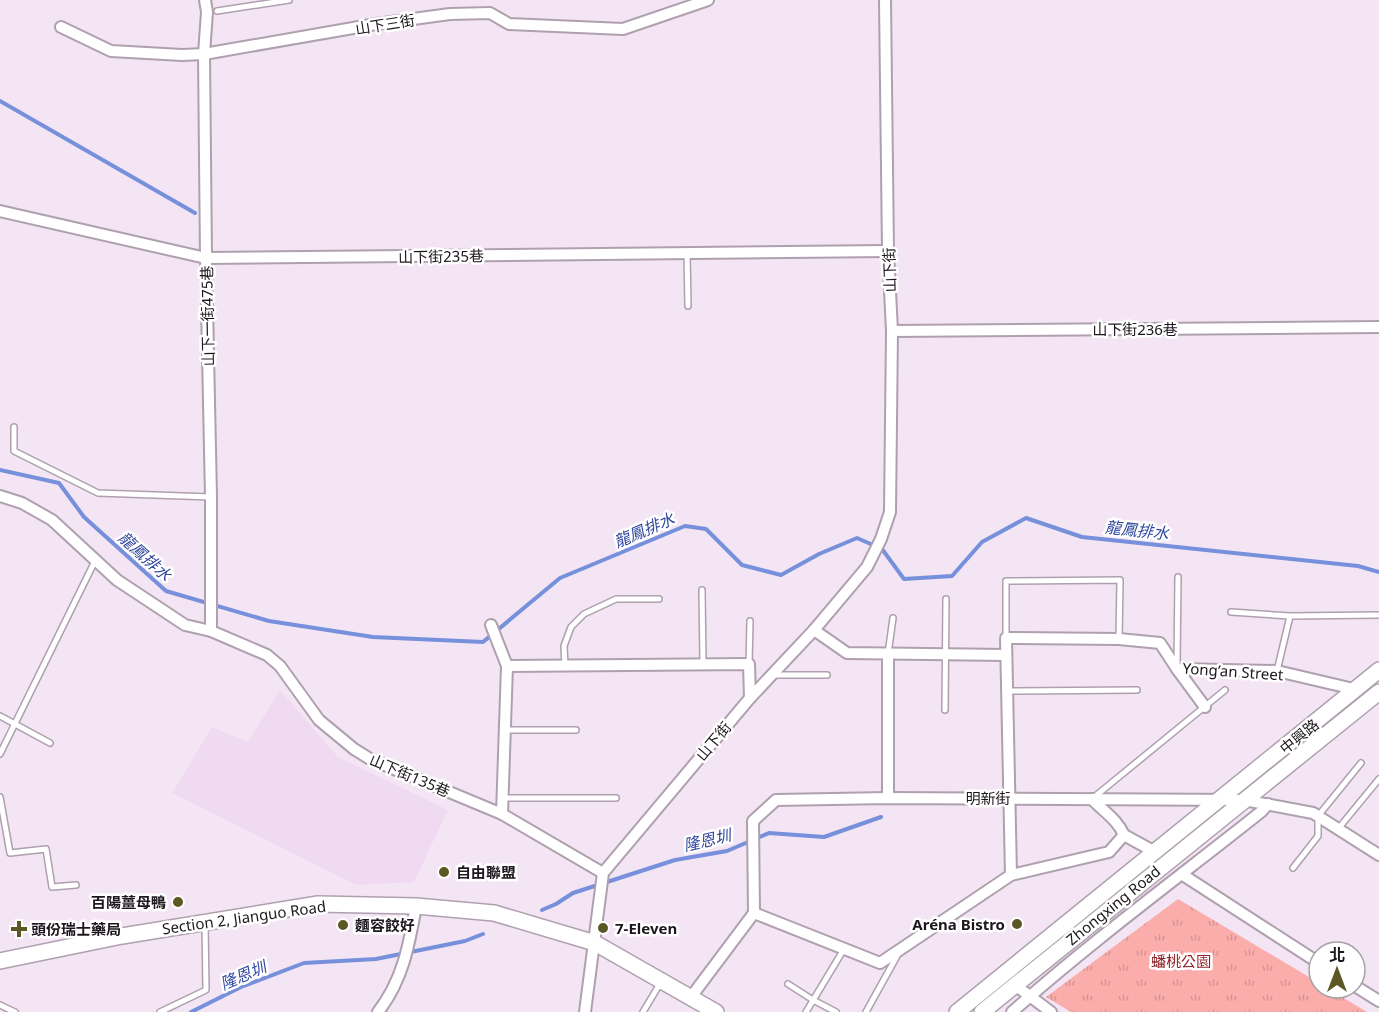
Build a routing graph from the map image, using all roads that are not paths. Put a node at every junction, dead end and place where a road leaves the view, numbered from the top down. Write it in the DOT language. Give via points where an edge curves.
graph roads {
  1 [pos="205,0"];
  2 [pos="289,0"];
  3 [pos="708,0"];
  4 [pos="885,0"];
  5 [pos="217,11"];
  6 [pos="61,27"];
  7 [pos="204,54"];
  8 [pos="0,211"];
  9 [pos="888,251"];
  10 [pos="687,254"];
  11 [pos="206,258"];
  12 [pos="688,306"];
  13 [pos="1379,327"];
  14 [pos="891,331"];
  15 [pos="14,427"];
  16 [pos="0,496"];
  17 [pos="210,497"];
  18 [pos="95,561"];
  19 [pos="1178,577"];
  20 [pos="702,590"];
  21 [pos="659,599"];
  22 [pos="946,599"];
  23 [pos="1231,612"];
  24 [pos="1379,615"];
  25 [pos="1290,616"];
  26 [pos="893,618"];
  27 [pos="750,621"];
  28 [pos="211,626"];
  29 [pos="491,626"];
  30 [pos="814,630"];
  31 [pos="1006,638"];
  32 [pos="1119,639"];
  33 [pos="888,654"];
  34 [pos="945,654"];
  35 [pos="1006,655"];
  36 [pos="702,664"];
  37 [pos="749,664"];
  38 [pos="507,666"];
  39 [pos="565,666"];
  40 [pos="1177,669"];
  41 [pos="1379,670"];
  42 [pos="1276,671"];
  43 [pos="772,675"];
  44 [pos="827,675"];
  45 [pos="1137,690"];
  46 [pos="1225,690"];
  47 [pos="1355,690"];
  48 [pos="1007,691"];
  49 [pos="1379,693"];
  50 [pos="750,698"];
  51 [pos="1205,707"];
  52 [pos="945,710"];
  53 [pos="0,716"];
  54 [pos="15,724"];
  55 [pos="505,730"];
  56 [pos="576,730"];
  57 [pos="50,743"];
  58 [pos="0,754"];
  59 [pos="1361,763"];
  60 [pos="1379,779"];
  61 [pos="0,797"];
  62 [pos="503,798"];
  63 [pos="616,798"];
  64 [pos="888,798"];
  65 [pos="1008,798"];
  66 [pos="1092,799"];
  67 [pos="1231,801"];
  68 [pos="1268,804"];
  69 [pos="502,814"];
  70 [pos="1318,816"];
  71 [pos="1338,829"];
  72 [pos="1124,835"];
  73 [pos="1155,852"];
  74 [pos="1379,855"];
  75 [pos="1293,868"];
  76 [pos="1011,875"];
  77 [pos="1183,875"];
  78 [pos="602,880"];
  79 [pos="76,885"];
  80 [pos="416,906"];
  81 [pos="754,914"];
  82 [pos="205,922"];
  83 [pos="595,943"];
  84 [pos="844,949"];
  85 [pos="900,950"];
  86 [pos="1307,955"];
  87 [pos="0,961"];
  88 [pos="662,981"];
  89 [pos="788,984"];
  90 [pos="1015,985"];
  91 [pos="691,996"];
  92 [pos="1029,997"];
  93 [pos="813,1000"];
  94 [pos="0,1005"];
  95 [pos="15,1012"];
  96 [pos="160,1012"];
  97 [pos="378,1012"];
  98 [pos="585,1012"];
  99 [pos="643,1012"];
  100 [pos="716,1012"];
  101 [pos="806,1012"];
  102 [pos="836,1012"];
  103 [pos="866,1012"];
  104 [pos="957,1012"];
  105 [pos="982,1012"];
  106 [pos="1012,1012"];
  107 [pos="1051,1012"];
  1 -- 7 [label="street, 山下一街475巷"];
  2 -- 5 [label="lane"];
  3 -- 7 [label="street, 山下三街" via="622,29 509,24 490,13 450,14"];
  4 -- 9 [label="street, 山下街"];
  6 -- 7 [label="street, 山下三街" via="111,51"];
  7 -- 11 [label="street, 山下一街475巷"];
  8 -- 11 [label="street, 山下街235巷"];
  9 -- 10 [label="street, 山下街235巷"];
  9 -- 14 [label="street, 山下街"];
  10 -- 11 [label="street, 山下街235巷"];
  10 -- 12 [label="lane"];
  11 -- 17 [label="street, 山下一街475巷"];
  13 -- 14 [label="street, 山下街236巷"];
  14 -- 30 [label="street, 山下街" via="890,512 872,558"];
  15 -- 17 [label="lane" via="14,451 98,493"];
  16 -- 18 [label="street, 山下街135巷" via="52,520"];
  17 -- 28 [label="street, 山下一街475巷"];
  18 -- 28 [label="street, 山下街135巷" via="185,625"];
  18 -- 54 [label="lane"];
  19 -- 40 [label="lane"];
  20 -- 36 [label="lane"];
  21 -- 39 [label="lane" via="616,599 584,614 567,636"];
  22 -- 34 [label="lane"];
  23 -- 25 [label="lane"];
  24 -- 25 [label="lane"];
  25 -- 42 [label="lane"];
  26 -- 33 [label="lane"];
  27 -- 37 [label="lane"];
  28 -- 69 [label="street, 山下街135巷" via="280,666 319,720 354,749"];
  29 -- 38 [label="street"];
  30 -- 33 [label="street" via="847,653"];
  30 -- 43 [label="street, 山下街"];
  31 -- 32 [label="street, Yong’an Street"];
  31 -- 32 [label="lane" via="1006,581 1120,580"];
  31 -- 35 [label="street"];
  32 -- 40 [label="street, Yong’an Street" via="1160,643"];
  33 -- 34 [label="street"];
  33 -- 64 [label="street"];
  34 -- 35 [label="street"];
  34 -- 52 [label="lane"];
  35 -- 48 [label="street"];
  36 -- 37 [label="street"];
  36 -- 39 [label="street"];
  37 -- 50 [label="street"];
  38 -- 39 [label="street"];
  38 -- 55 [label="street"];
  40 -- 42 [label="street, Yong’an Street"];
  40 -- 51 [label="street"];
  41 -- 47 [label="street, 中興路"];
  42 -- 47 [label="street, Yong’an Street"];
  43 -- 44 [label="lane"];
  43 -- 50 [label="street, 山下街"];
  45 -- 48 [label="lane"];
  46 -- 51 [label="lane"];
  47 -- 49 [label="street, Yong’an Street"];
  47 -- 67 [label="street, 中興路"];
  48 -- 65 [label="street"];
  49 -- 67 [label="street, 中興路"];
  50 -- 78 [label="street, 山下街"];
  51 -- 66 [label="lane"];
  53 -- 54 [label="lane"];
  54 -- 57 [label="lane"];
  54 -- 58 [label="lane"];
  55 -- 56 [label="lane"];
  55 -- 62 [label="street"];
  59 -- 70 [label="lane"];
  60 -- 71 [label="lane"];
  61 -- 79 [label="lane" via="10,853 46,849 52,887"];
  62 -- 63 [label="lane"];
  62 -- 69 [label="street"];
  64 -- 65 [label="street, 明新街"];
  64 -- 81 [label="street, 明新街" via="776,800 753,821"];
  65 -- 66 [label="street, 明新街"];
  65 -- 76 [label="street"];
  66 -- 67 [label="street, 明新街"];
  66 -- 72 [label="street" via="1119,823"];
  67 -- 68 [label="street, 明新街"];
  67 -- 73 [label="street, Zhongxing Road"];
  67 -- 90 [label="street, Zhongxing Road"];
  68 -- 70 [label="street, 明新街"];
  68 -- 77 [label="street"];
  69 -- 78 [label="street, 山下街135巷"];
  70 -- 71 [label="street, 明新街"];
  70 -- 75 [label="lane" via="1318,836"];
  71 -- 74 [label="street, 明新街"];
  72 -- 73 [label="street"];
  72 -- 76 [label="street" via="1109,852"];
  73 -- 104 [label="street, Zhongxing Road"];
  76 -- 85 [label="street"];
  77 -- 86 [label="street"];
  77 -- 92 [label="street"];
  78 -- 83 [label="street"];
  80 -- 82 [label="street, Section 2, Jianguo Road" via="318,904"];
  80 -- 83 [label="street, Section 2, Jianguo Road" via="494,913"];
  80 -- 97 [label="street" via="408,952 389,998"];
  81 -- 84 [label="street"];
  81 -- 91 [label="street"];
  82 -- 87 [label="street, Section 2, Jianguo Road"];
  82 -- 96 [label="lane" via="206,990"];
  83 -- 88 [label="street, Section 2, Jianguo Road"];
  83 -- 98 [label="street"];
  84 -- 85 [label="street" via="880,963"];
  84 -- 93 [label="lane"];
  85 -- 103 [label="lane"];
  88 -- 91 [label="street, Section 2, Jianguo Road"];
  88 -- 99 [label="lane"];
  89 -- 93 [label="lane"];
  90 -- 92 [label="street"];
  90 -- 105 [label="street, Zhongxing Road"];
  91 -- 100 [label="street, Section 2, Jianguo Road"];
  92 -- 106 [label="street"];
  92 -- 107 [label="street"];
  93 -- 101 [label="lane"];
  93 -- 102 [label="lane"];
  94 -- 95 [label="lane"];
}
